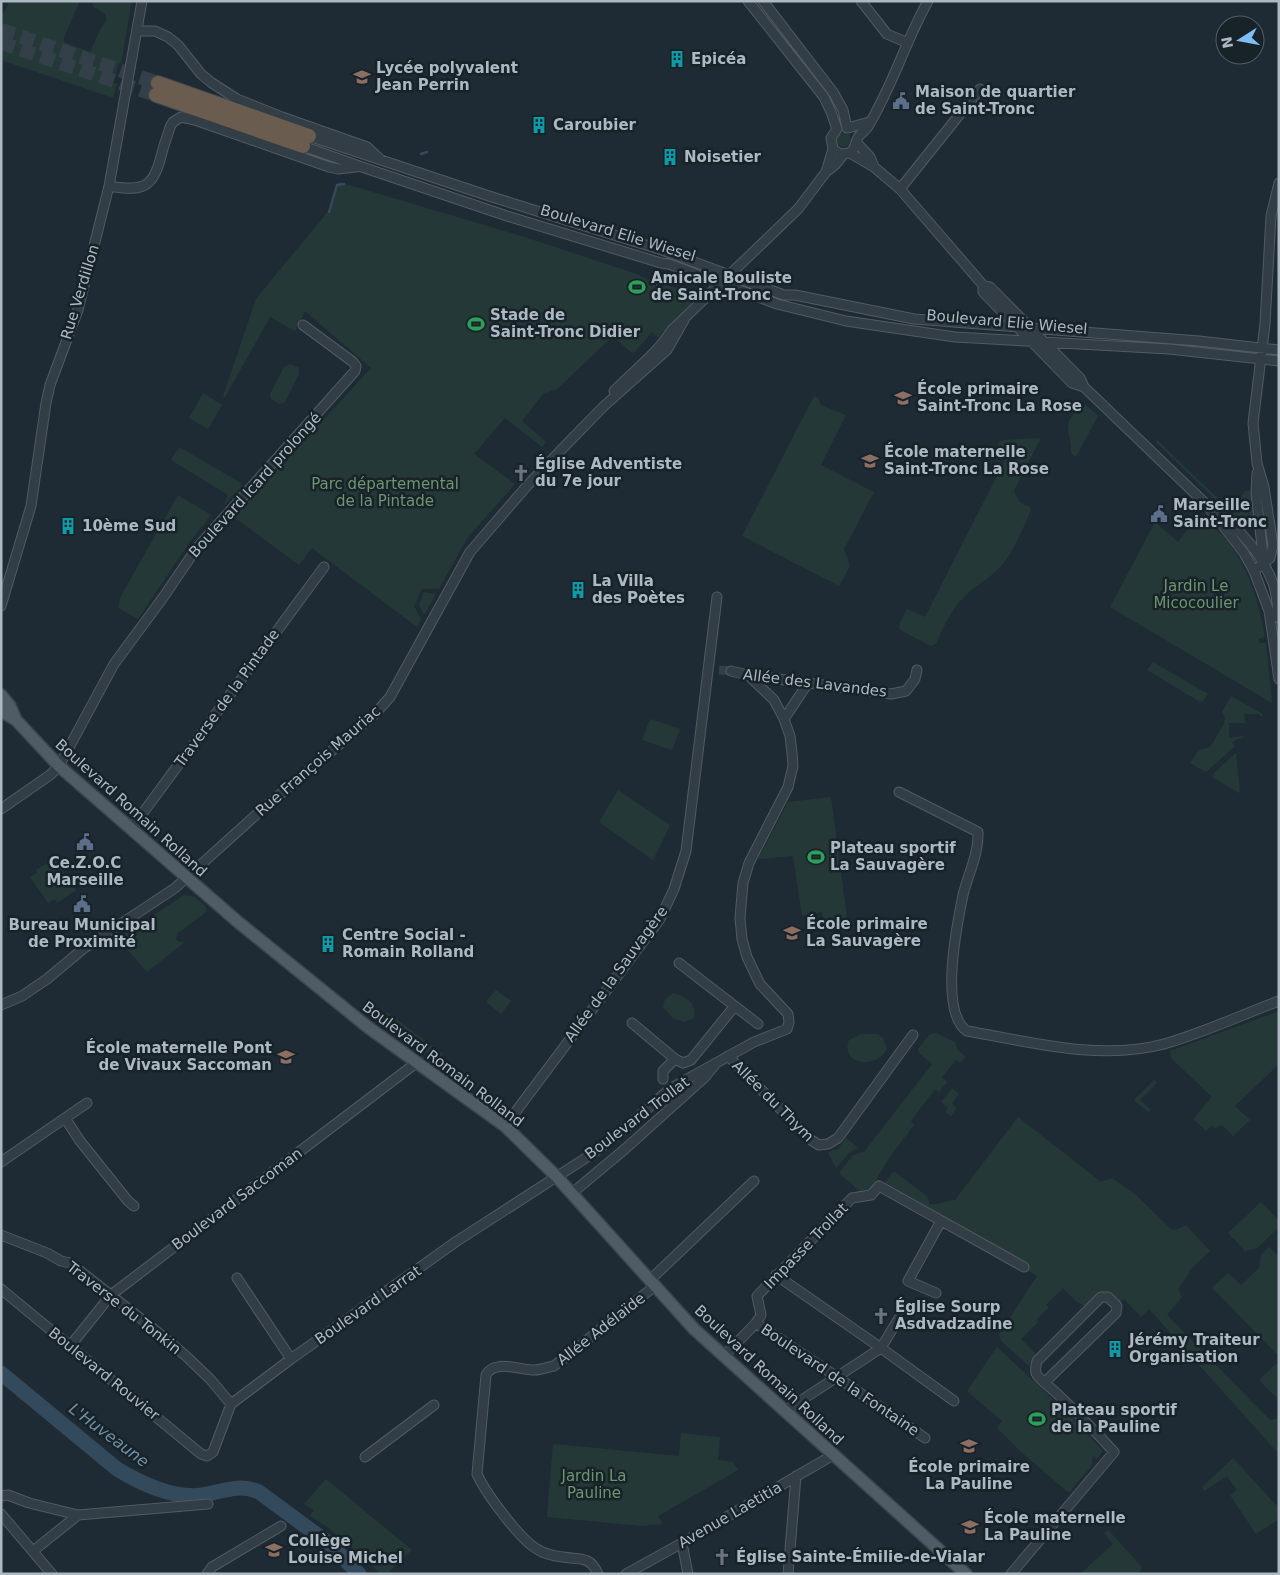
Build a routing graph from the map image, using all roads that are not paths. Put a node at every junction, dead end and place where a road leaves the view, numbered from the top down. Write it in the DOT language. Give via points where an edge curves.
graph roads {
  1 [pos="142,1"];
  2 [pos="748,1"];
  3 [pos="764,1"];
  4 [pos="861,1"];
  5 [pos="928,1"];
  6 [pos="137,31"];
  7 [pos="908,43"];
  8 [pos="157,89"];
  9 [pos="980,89"];
  10 [pos="870,122"];
  11 [pos="848,128"];
  12 [pos="837,130"];
  13 [pos="857,140"];
  14 [pos="306,141"];
  15 [pos="833,149"];
  16 [pos="847,153"];
  17 [pos="382,161"];
  18 [pos="359,166"];
  19 [pos="874,167"];
  20 [pos="826,172"];
  21 [pos="1279,183"];
  22 [pos="109,186"];
  23 [pos="900,189"];
  24 [pos="730,275"];
  25 [pos="722,284"];
  26 [pos="983,285"];
  27 [pos="303,325"];
  28 [pos="1018,327"];
  29 [pos="1029,328"];
  30 [pos="1031,342"];
  31 [pos="1045,342"];
  32 [pos="1262,348"];
  33 [pos="1279,350"];
  34 [pos="1261,358"];
  35 [pos="1279,361"];
  36 [pos="1084,387"];
  37 [pos="1207,505"];
  38 [pos="1264,564"];
  39 [pos="324,567"];
  40 [pos="1254,571"];
  41 [pos="8,579"];
  42 [pos="1,590"];
  43 [pos="717,597"];
  44 [pos="1,606"];
  45 [pos="1279,618"];
  46 [pos="709,668"];
  47 [pos="719,670"];
  48 [pos="917,670"];
  49 [pos="731,672"];
  50 [pos="748,676"];
  51 [pos="1279,679"];
  52 [pos="808,683"];
  53 [pos="1,695"];
  54 [pos="1,711"];
  55 [pos="784,719"];
  56 [pos="16,720"];
  57 [pos="59,766"];
  58 [pos="899,792"];
  59 [pos="1,809"];
  60 [pos="131,828"];
  61 [pos="186,877"];
  62 [pos="679,963"];
  63 [pos="1279,1001"];
  64 [pos="1,1005"];
  65 [pos="734,1007"];
  66 [pos="632,1023"];
  67 [pos="758,1024"];
  68 [pos="913,1035"];
  69 [pos="728,1056"];
  70 [pos="675,1060"];
  71 [pos="719,1061"];
  72 [pos="416,1063"];
  73 [pos="663,1079"];
  74 [pos="671,1088"];
  75 [pos="662,1096"];
  76 [pos="87,1103"];
  77 [pos="66,1118"];
  78 [pos="505,1126"];
  79 [pos="1,1162"];
  80 [pos="556,1176"];
  81 [pos="754,1181"];
  82 [pos="571,1194"];
  83 [pos="134,1206"];
  84 [pos="941,1221"];
  85 [pos="1,1235"];
  86 [pos="1024,1267"];
  87 [pos="776,1276"];
  88 [pos="237,1278"];
  89 [pos="653,1283"];
  90 [pos="1,1289"];
  91 [pos="936,1293"];
  92 [pos="111,1295"];
  93 [pos="899,1318"];
  94 [pos="756,1323"];
  95 [pos="70,1346"];
  96 [pos="882,1348"];
  97 [pos="724,1356"];
  98 [pos="292,1359"];
  99 [pos="837,1376"];
  100 [pos="1045,1382"];
  101 [pos="954,1401"];
  102 [pos="231,1404"];
  103 [pos="434,1405"];
  104 [pos="785,1411"];
  105 [pos="925,1438"];
  106 [pos="833,1454"];
  107 [pos="365,1457"];
  108 [pos="796,1476"];
  109 [pos="5,1496"];
  110 [pos="208,1504"];
  111 [pos="1,1514"];
  112 [pos="78,1515"];
  113 [pos="281,1526"];
  114 [pos="682,1544"];
  115 [pos="33,1551"];
  116 [pos="52,1574"];
  117 [pos="208,1574"];
  118 [pos="598,1574"];
  119 [pos="626,1574"];
  120 [pos="688,1574"];
  121 [pos="788,1574"];
  122 [pos="966,1574"];
  123 [pos="1011,1574"];
  1 -- 6 [label="street, Rue Verdillon"];
  2 -- 12 [label="street" via="824,97"];
  3 -- 11 [label="street" via="833,92"];
  4 -- 7 [label="street" via="887,34"];
  5 -- 7 [label="street, Rue François Mauriac"];
  6 -- 17 [label="street" via="168,37 201,74 238,99 367,146"];
  6 -- 22 [label="street, Rue Verdillon"];
  7 -- 10 [label="street, Rue François Mauriac"];
  8 -- 14 [label="highway, Boulevard Elie Wiesel"];
  9 -- 23 [label="street"];
  10 -- 11 [label="street"];
  10 -- 13 [label="street, Rue François Mauriac"];
  11 -- 12 [label="street"];
  11 -- 13 [label="street"];
  12 -- 15 [label="street, Rue François Mauriac" via="831,138"];
  13 -- 16 [label="street, Rue François Mauriac" via="856,147"];
  13 -- 19 [label="street"];
  14 -- 17 [label="street, Boulevard Elie Wiesel"];
  14 -- 18 [label="street, Boulevard Elie Wiesel"];
  15 -- 16 [label="street"];
  15 -- 20 [label="street, Rue François Mauriac"];
  16 -- 19 [label="street"];
  16 -- 20 [label="street, Rue François Mauriac"];
  17 -- 24 [label="street, Boulevard Elie Wiesel" via="662,250"];
  18 -- 22 [label="street" via="329,167 186,118 173,122 152,180 138,187"];
  18 -- 25 [label="street, Boulevard Elie Wiesel" via="507,216 669,264"];
  19 -- 23 [label="street"];
  20 -- 24 [label="street, Rue François Mauriac" via="798,209"];
  21 -- 32 [label="street" via="1271,216"];
  22 -- 41 [label="street, Rue Verdillon" via="78,310 50,386 30,506"];
  23 -- 26 [label="street"];
  24 -- 25 [label="street, Rue François Mauriac"];
  24 -- 28 [label="street, Boulevard Elie Wiesel" via="784,294 914,319"];
  25 -- 30 [label="street, Boulevard Elie Wiesel" via="776,304 846,321 955,337"];
  25 -- 61 [label="street, Rue François Mauriac" via="672,330 646,362 614,391 604,406 526,487 470,552 390,697 374,715"];
  26 -- 28 [label="street" via="983,292"];
  26 -- 29 [label="street" via="990,287"];
  27 -- 57 [label="street, Boulevard Icard prolongé" via="353,362 355,371 196,549 114,664"];
  28 -- 29 [label="street, Boulevard Elie Wiesel"];
  28 -- 30 [label="street"];
  29 -- 31 [label="street"];
  29 -- 32 [label="street, Boulevard Elie Wiesel"];
  30 -- 31 [label="street, Boulevard Elie Wiesel"];
  30 -- 36 [label="street" via="1072,384"];
  31 -- 34 [label="street, Boulevard Elie Wiesel"];
  31 -- 36 [label="street" via="1080,378"];
  32 -- 33 [label="street, Boulevard Elie Wiesel"];
  32 -- 34 [label="street"];
  34 -- 35 [label="street, Boulevard Elie Wiesel"];
  34 -- 38 [label="street" via="1253,423 1257,463 1273,545 1270,558"];
  36 -- 37 [label="street"];
  37 -- 38 [label="street" via="1225,518"];
  37 -- 40 [label="street" via="1244,552"];
  38 -- 40 [label="street"];
  38 -- 45 [label="street" via="1274,585"];
  39 -- 60 [label="street, Traverse de la Pintade"];
  40 -- 51 [label="street" via="1269,611"];
  41 -- 42 [label="street, Rue Verdillon"];
  41 -- 44 [label="street, Rue Verdillon"];
  43 -- 46 [label="street, Allée de la Sauvagère"];
  46 -- 47 [label="street"];
  46 -- 78 [label="street, Allée de la Sauvagère" via="686,851 674,889 660,919"];
  48 -- 52 [label="street, Allée des Lavandes" via="906,691 891,694"];
  49 -- 50 [label="street, Allée des Lavandes"];
  50 -- 52 [label="street, Allée des Lavandes"];
  50 -- 55 [label="street, Boulevard Trollat" via="774,700"];
  52 -- 55 [label="street"];
  53 -- 56 [label="main road, Boulevard Romain Rolland"];
  54 -- 56 [label="main road, Boulevard Romain Rolland"];
  55 -- 69 [label="street, Boulevard Trollat" via="790,736 791,776 749,863 743,883 740,918 747,957 760,984 788,1014 789,1022 787,1029"];
  56 -- 57 [label="main road, Boulevard Romain Rolland"];
  57 -- 59 [label="street"];
  57 -- 60 [label="main road, Boulevard Romain Rolland"];
  58 -- 63 [label="street" via="978,832 979,843 964,893 950,976 952,998 961,1027 967,1031 1065,1048 1116,1050 1163,1044"];
  60 -- 61 [label="main road, Boulevard Romain Rolland"];
  61 -- 64 [label="street, Rue François Mauriac" via="172,890 83,949 47,979"];
  61 -- 72 [label="main road, Boulevard Romain Rolland"];
  62 -- 65 [label="street"];
  65 -- 67 [label="street"];
  65 -- 70 [label="street" via="691,1060 683,1064"];
  66 -- 70 [label="street"];
  68 -- 69 [label="street, Allée du Thym" via="838,1138 828,1144 818,1145 811,1140"];
  69 -- 71 [label="street, Boulevard Trollat"];
  70 -- 73 [label="street" via="663,1071"];
  71 -- 74 [label="street, Boulevard Trollat"];
  71 -- 82 [label="street, Boulevard Trollat" via="625,1150"];
  72 -- 78 [label="main road, Boulevard Romain Rolland"];
  72 -- 92 [label="street, Boulevard Saccoman"];
  73 -- 74 [label="street"];
  73 -- 75 [label="street"];
  74 -- 75 [label="street, Boulevard Trollat"];
  75 -- 80 [label="street, Boulevard Trollat" via="595,1152"];
  76 -- 77 [label="street"];
  77 -- 79 [label="street"];
  77 -- 83 [label="street" via="80,1141"];
  78 -- 80 [label="main road, Boulevard Romain Rolland"];
  80 -- 82 [label="main road, Boulevard Romain Rolland"];
  80 -- 98 [label="street, Boulevard Larrat" via="457,1241"];
  81 -- 89 [label="street"];
  82 -- 89 [label="main road, Boulevard Romain Rolland"];
  84 -- 86 [label="street, Impasse Trollat"];
  84 -- 87 [label="street, Impasse Trollat" via="879,1186 871,1195 852,1198"];
  84 -- 91 [label="street" via="908,1281"];
  85 -- 92 [label="street, Traverse du Tonkin" via="70,1264"];
  87 -- 94 [label="street, Impasse Trollat" via="757,1296 761,1315"];
  87 -- 96 [label="street"];
  88 -- 98 [label="street"];
  89 -- 97 [label="main road, Boulevard Romain Rolland" via="694,1329"];
  89 -- 118 [label="street, Allée Adélaïde" via="554,1366 536,1370 498,1366 486,1375 478,1474 481,1483 493,1502 531,1545 551,1555 582,1558 594,1566"];
  90 -- 95 [label="street, Boulevard Rouvier"];
  92 -- 95 [label="street, Boulevard Saccoman"];
  92 -- 102 [label="street, Traverse du Tonkin" via="186,1356"];
  93 -- 96 [label="street"];
  94 -- 97 [label="street"];
  94 -- 99 [label="street, Boulevard de la Fontaine"];
  95 -- 102 [label="street, Boulevard Rouvier" via="201,1454 207,1456 212,1452"];
  96 -- 99 [label="street"];
  96 -- 101 [label="street"];
  97 -- 104 [label="main road, Boulevard Romain Rolland"];
  98 -- 102 [label="street, Boulevard Larrat"];
  99 -- 104 [label="street"];
  99 -- 105 [label="street, Boulevard de la Fontaine"];
  100 -- 100 [label="street" via="1036,1374 1037,1362 1101,1297 1108,1297 1117,1306 1116,1313"];
  100 -- 123 [label="street" via="1114,1452"];
  103 -- 107 [label="street"];
  104 -- 106 [label="main road, Boulevard Romain Rolland"];
  106 -- 108 [label="street, Avenue Laetitia"];
  106 -- 122 [label="main road, Boulevard Romain Rolland"];
  108 -- 114 [label="street, Avenue Laetitia"];
  108 -- 121 [label="street"];
  109 -- 112 [label="street"];
  110 -- 112 [label="street"];
  111 -- 115 [label="street"];
  112 -- 115 [label="street"];
  113 -- 117 [label="street" via="212,1567"];
  114 -- 119 [label="street, Avenue Laetitia"];
  114 -- 120 [label="street"];
  115 -- 116 [label="street"];
}
